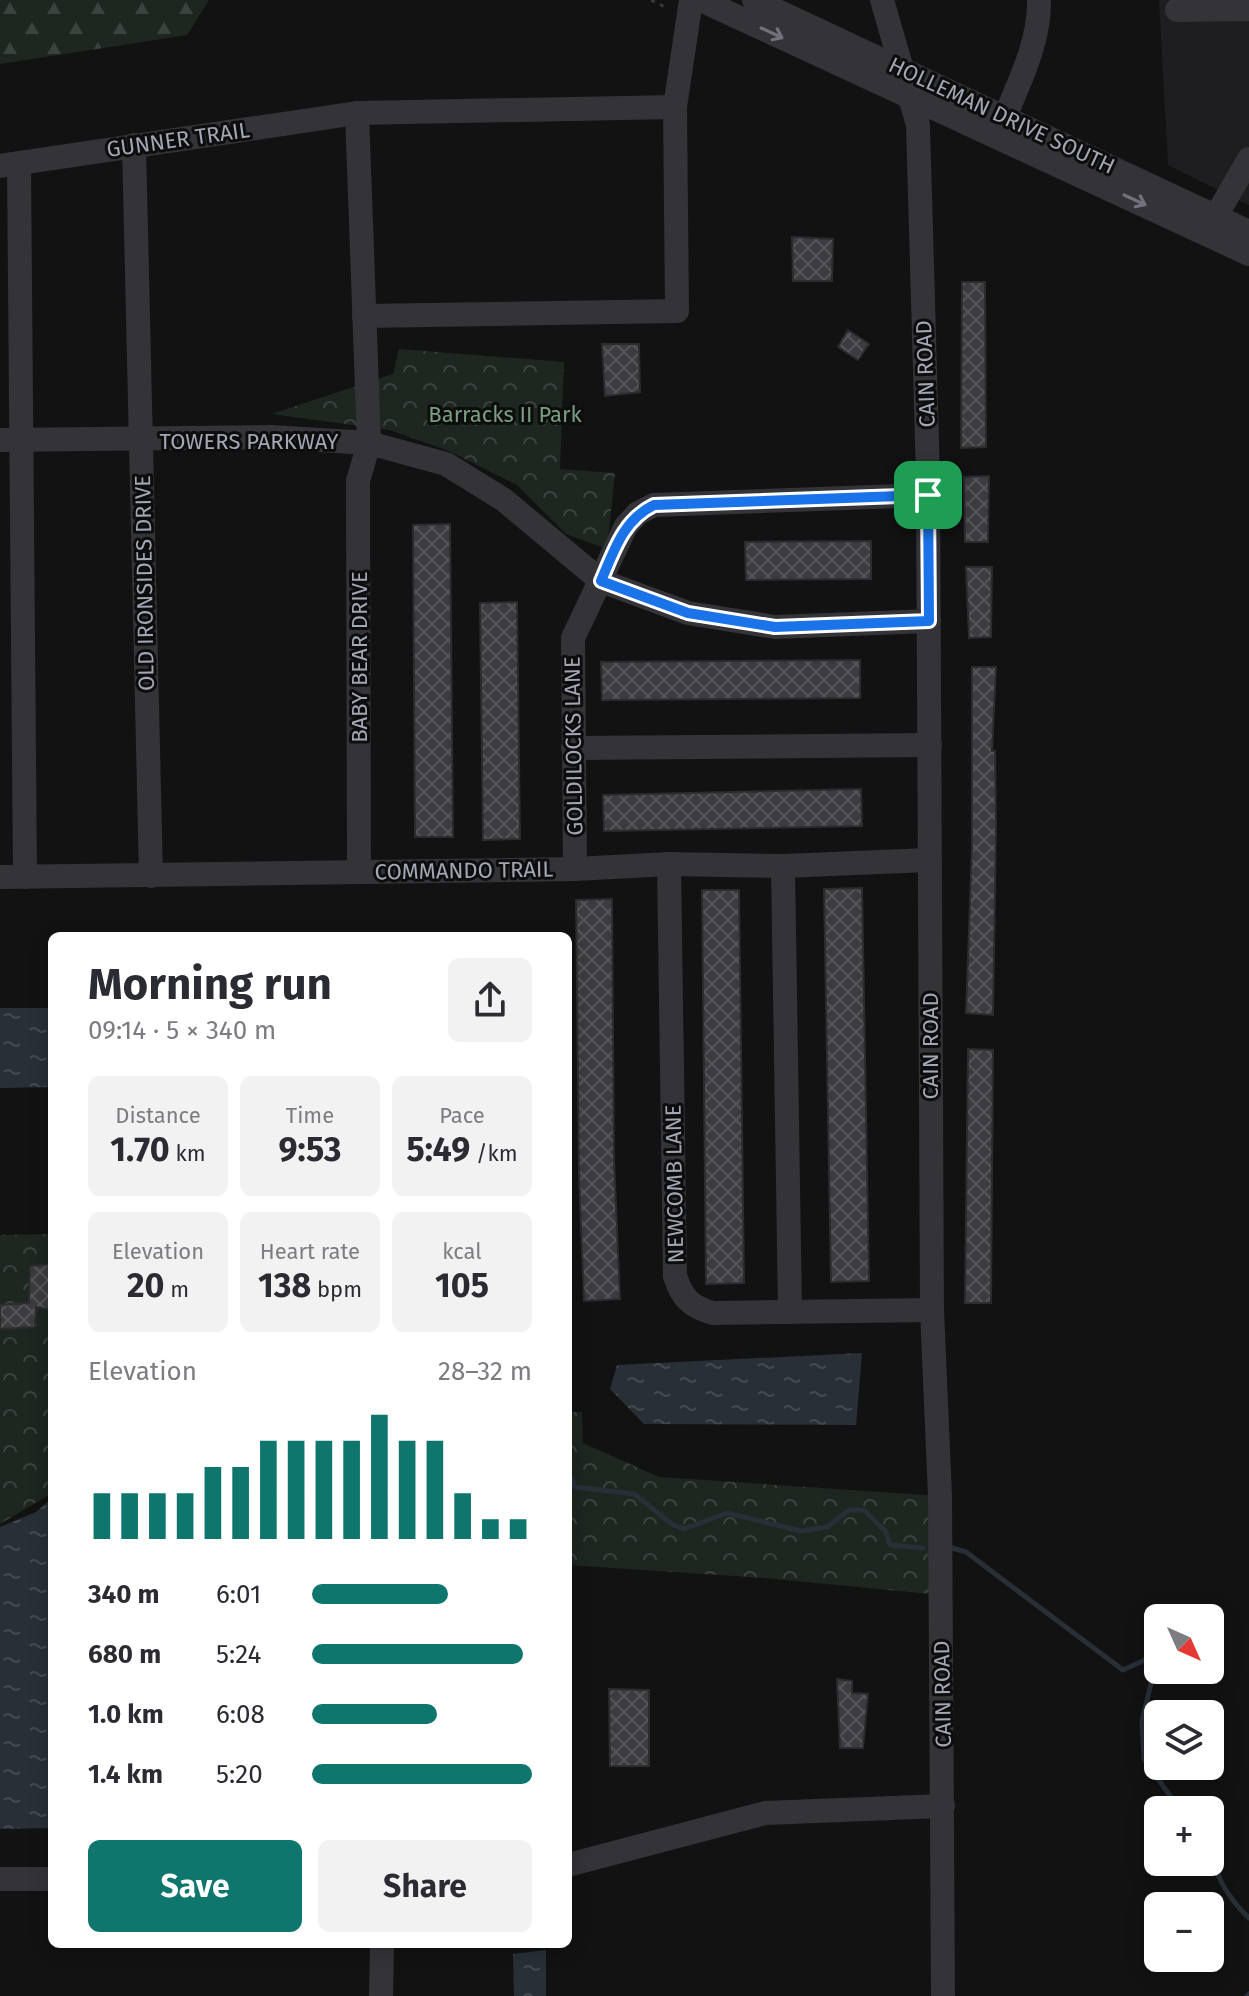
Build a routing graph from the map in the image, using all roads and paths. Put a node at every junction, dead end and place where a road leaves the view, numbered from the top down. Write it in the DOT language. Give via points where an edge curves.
graph roads {
  1 [pos="691,0"];
  2 [pos="701,0"];
  3 [pos="754,0"];
  4 [pos="882,0"];
  5 [pos="1039,0"];
  6 [pos="1249,9"];
  7 [pos="1177,10"];
  8 [pos="903,69"];
  9 [pos="912,97"];
  10 [pos="675,107"];
  11 [pos="357,113"];
  12 [pos="1001,126"];
  13 [pos="134,145"];
  14 [pos="1249,159"];
  15 [pos="9,164"];
  16 [pos="1216,216"];
  17 [pos="1249,232"];
  18 [pos="1249,254"];
  19 [pos="364,316"];
  20 [pos="12,440"];
  21 [pos="141,441"];
  22 [pos="369,443"];
  23 [pos="928,495"];
  24 [pos="601,581"];
  25 [pos="929,621"];
  26 [pos="930,745"];
  27 [pos="573,748"];
  28 [pos="928,860"];
  29 [pos="669,864"];
  30 [pos="783,866"];
  31 [pos="575,869"];
  32 [pos="359,871"];
  33 [pos="151,876"];
  34 [pos="0,877"];
  35 [pos="25,877"];
  36 [pos="932,1310"];
  37 [pos="790,1312"];
  38 [pos="943,1806"];
  39 [pos="572,1864"];
  40 [pos="0,1879"];
  41 [pos="48,1879"];
  42 [pos="382,1948"];
  43 [pos="381,1996"];
  44 [pos="943,1996"];
  1 -- 10 [label="street"];
  2 -- 9 [label="street, one-way"];
  3 -- 8 [label="street, HOLLEMAN DRIVE SOUTH"];
  4 -- 8 [label="street, CAIN ROAD"];
  5 -- 12 [label="street" via="1040,16 1023,75"];
  6 -- 7 [label="street"];
  8 -- 9 [label="street, CAIN ROAD"];
  8 -- 12 [label="street, HOLLEMAN DRIVE SOUTH"];
  9 -- 12 [label="street"];
  9 -- 23 [label="street, CAIN ROAD" via="918,125"];
  10 -- 11 [label="street, GUNNER TRAIL"];
  10 -- 19 [label="street" via="677,311"];
  11 -- 13 [label="street, GUNNER TRAIL"];
  11 -- 19 [label="street, BABY BEAR DRIVE"];
  12 -- 16 [label="street, HOLLEMAN DRIVE SOUTH"];
  12 -- 18 [label="street, one-way"];
  13 -- 15 [label="street, GUNNER TRAIL"];
  13 -- 21 [label="street, OLD IRONSIDES DRIVE"];
  14 -- 16 [label="street"];
  15 -- 20 [label="street"];
  16 -- 17 [label="street, HOLLEMAN DRIVE SOUTH"];
  19 -- 22 [label="street, BABY BEAR DRIVE"];
  20 -- 21 [label="street, TOWERS PARKWAY"];
  20 -- 35 [label="street"];
  21 -- 22 [label="street, TOWERS PARKWAY" via="271,437"];
  21 -- 33 [label="street, OLD IRONSIDES DRIVE"];
  22 -- 24 [label="street, TOWERS PARKWAY" via="446,464 504,500"];
  22 -- 32 [label="street, BABY BEAR DRIVE" via="358,481"];
  23 -- 24 [label="street, GOLDILOCKS LANE" via="654,505 626,526"];
  23 -- 25 [label="street, CAIN ROAD"];
  24 -- 25 [label="street, TOWERS PARKWAY" via="688,613 775,627"];
  24 -- 27 [label="street, GOLDILOCKS LANE" via="573,638"];
  25 -- 26 [label="street, CAIN ROAD"];
  26 -- 27 [label="street"];
  26 -- 28 [label="street, CAIN ROAD"];
  27 -- 31 [label="street, GOLDILOCKS LANE"];
  28 -- 30 [label="street, COMMANDO TRAIL"];
  28 -- 36 [label="street, CAIN ROAD"];
  29 -- 30 [label="street, COMMANDO TRAIL"];
  29 -- 31 [label="street, COMMANDO TRAIL"];
  29 -- 37 [label="street, NEWCOMB LANE" via="675,1276 686,1302 699,1309"];
  30 -- 37 [label="street"];
  31 -- 32 [label="street, COMMANDO TRAIL"];
  32 -- 33 [label="street, COMMANDO TRAIL"];
  33 -- 35 [label="street, COMMANDO TRAIL"];
  34 -- 35 [label="street, COMMANDO TRAIL"];
  36 -- 37 [label="street, NEWCOMB LANE"];
  36 -- 38 [label="street, CAIN ROAD"];
  38 -- 39 [label="street" via="765,1813"];
  38 -- 44 [label="street, CAIN ROAD"];
  40 -- 41 [label="street"];
  42 -- 43 [label="street"];
}
